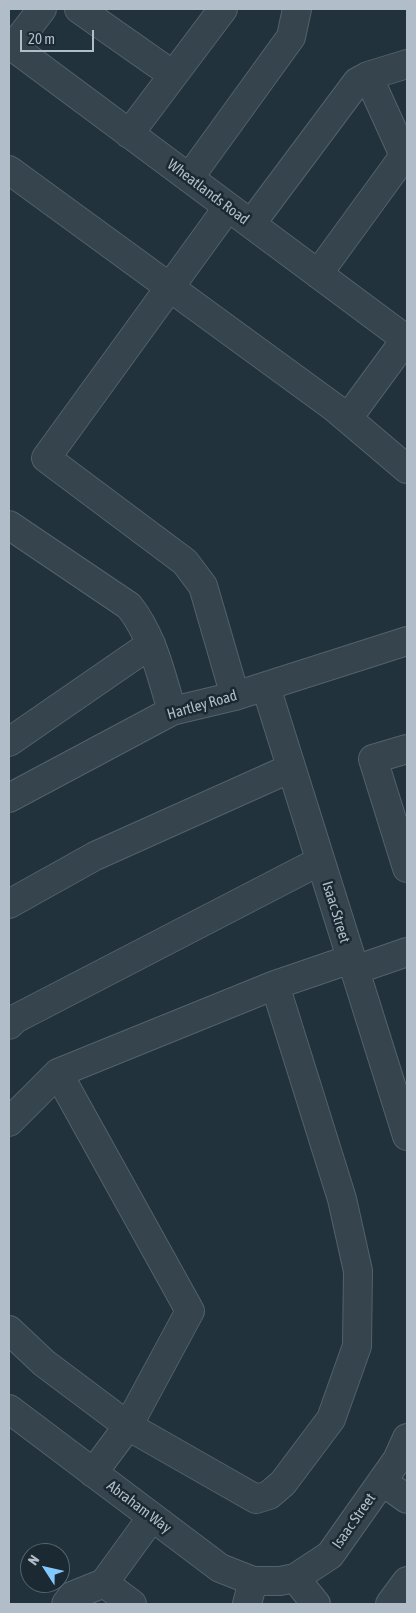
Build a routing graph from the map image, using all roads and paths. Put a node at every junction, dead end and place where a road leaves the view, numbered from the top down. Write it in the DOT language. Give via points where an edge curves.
graph roads {
  1 [pos="42,9"];
  2 [pos="79,9"];
  3 [pos="223,9"];
  4 [pos="297,9"];
  5 [pos="11,46"];
  6 [pos="407,64"];
  7 [pos="173,75"];
  8 [pos="368,76"];
  9 [pos="129,134"];
  10 [pos="9,170"];
  11 [pos="189,178"];
  12 [pos="228,207"];
  13 [pos="251,224"];
  14 [pos="318,274"];
  15 [pos="170,288"];
  16 [pos="406,339"];
  17 [pos="348,418"];
  18 [pos="407,469"];
  19 [pos="9,525"];
  20 [pos="407,641"];
  21 [pos="151,644"];
  22 [pos="266,687"];
  23 [pos="235,696"];
  24 [pos="172,711"];
  25 [pos="9,742"];
  26 [pos="407,748"];
  27 [pos="291,768"];
  28 [pos="10,795"];
  29 [pos="320,860"];
  30 [pos="407,868"];
  31 [pos="9,904"];
  32 [pos="407,952"];
  33 [pos="353,964"];
  34 [pos="275,985"];
  35 [pos="9,1025"];
  36 [pos="58,1074"];
  37 [pos="9,1122"];
  38 [pos="407,1136"];
  39 [pos="9,1330"];
  40 [pos="11,1416"];
  41 [pos="128,1426"];
  42 [pos="407,1438"];
  43 [pos="93,1473"];
  44 [pos="382,1481"];
  45 [pos="407,1499"];
  46 [pos="152,1517"];
  47 [pos="287,1580"];
  48 [pos="407,1581"];
  49 [pos="104,1583"];
  50 [pos="250,1593"];
  51 [pos="66,1604"];
  52 [pos="132,1604"];
  53 [pos="316,1604"];
  54 [pos="390,1604"];
  1 -- 5 [label="street"];
  2 -- 7 [label="street"];
  3 -- 7 [label="street"];
  4 -- 11 [label="street" via="291,37"];
  5 -- 9 [label="street, Wheatlands Road"];
  6 -- 8 [label="street"];
  7 -- 9 [label="street"];
  8 -- 13 [label="street" via="357,82"];
  8 -- 14 [label="street" via="402,151 401,160"];
  9 -- 11 [label="street, Wheatlands Road"];
  10 -- 15 [label="street"];
  11 -- 12 [label="street, Wheatlands Road"];
  12 -- 13 [label="street, Wheatlands Road"];
  12 -- 15 [label="street"];
  13 -- 14 [label="street, Wheatlands Road"];
  14 -- 16 [label="street, Wheatlands Road"];
  15 -- 17 [label="street"];
  15 -- 23 [label="street" via="46,458 185,562 198,577"];
  16 -- 17 [label="street"];
  17 -- 18 [label="street"];
  19 -- 21 [label="street" via="129,606 139,618"];
  20 -- 22 [label="street, Hartley Road"];
  21 -- 24 [label="street"];
  21 -- 25 [label="street"];
  22 -- 23 [label="street, Hartley Road"];
  22 -- 27 [label="street, Isaac Street"];
  23 -- 24 [label="street, Hartley Road"];
  24 -- 28 [label="street, Hartley Road"];
  26 -- 30 [label="street" via="373,759"];
  27 -- 29 [label="street, Isaac Street"];
  27 -- 31 [label="street" via="95,856"];
  29 -- 33 [label="street, Isaac Street"];
  29 -- 35 [label="street"];
  32 -- 33 [label="street"];
  33 -- 34 [label="street"];
  33 -- 38 [label="street, Isaac Street"];
  34 -- 36 [label="street"];
  34 -- 41 [label="street" via="342,1198 358,1272 357,1346 331,1419 283,1483 269,1495 256,1499"];
  36 -- 37 [label="street"];
  36 -- 41 [label="street" via="190,1311"];
  39 -- 41 [label="street" via="44,1363"];
  40 -- 43 [label="street, Abraham Way"];
  41 -- 43 [label="street"];
  42 -- 44 [label="street, Isaac Street"];
  43 -- 46 [label="street, Abraham Way"];
  44 -- 45 [label="street"];
  44 -- 47 [label="street, Isaac Street" via="330,1555"];
  46 -- 49 [label="street"];
  46 -- 50 [label="street, Abraham Way"];
  47 -- 50 [label="street, Abraham Way"];
  47 -- 53 [label="street"];
  48 -- 54 [label="street"];
  49 -- 51 [label="street" via="72,1596"];
  49 -- 52 [label="street"];
}
